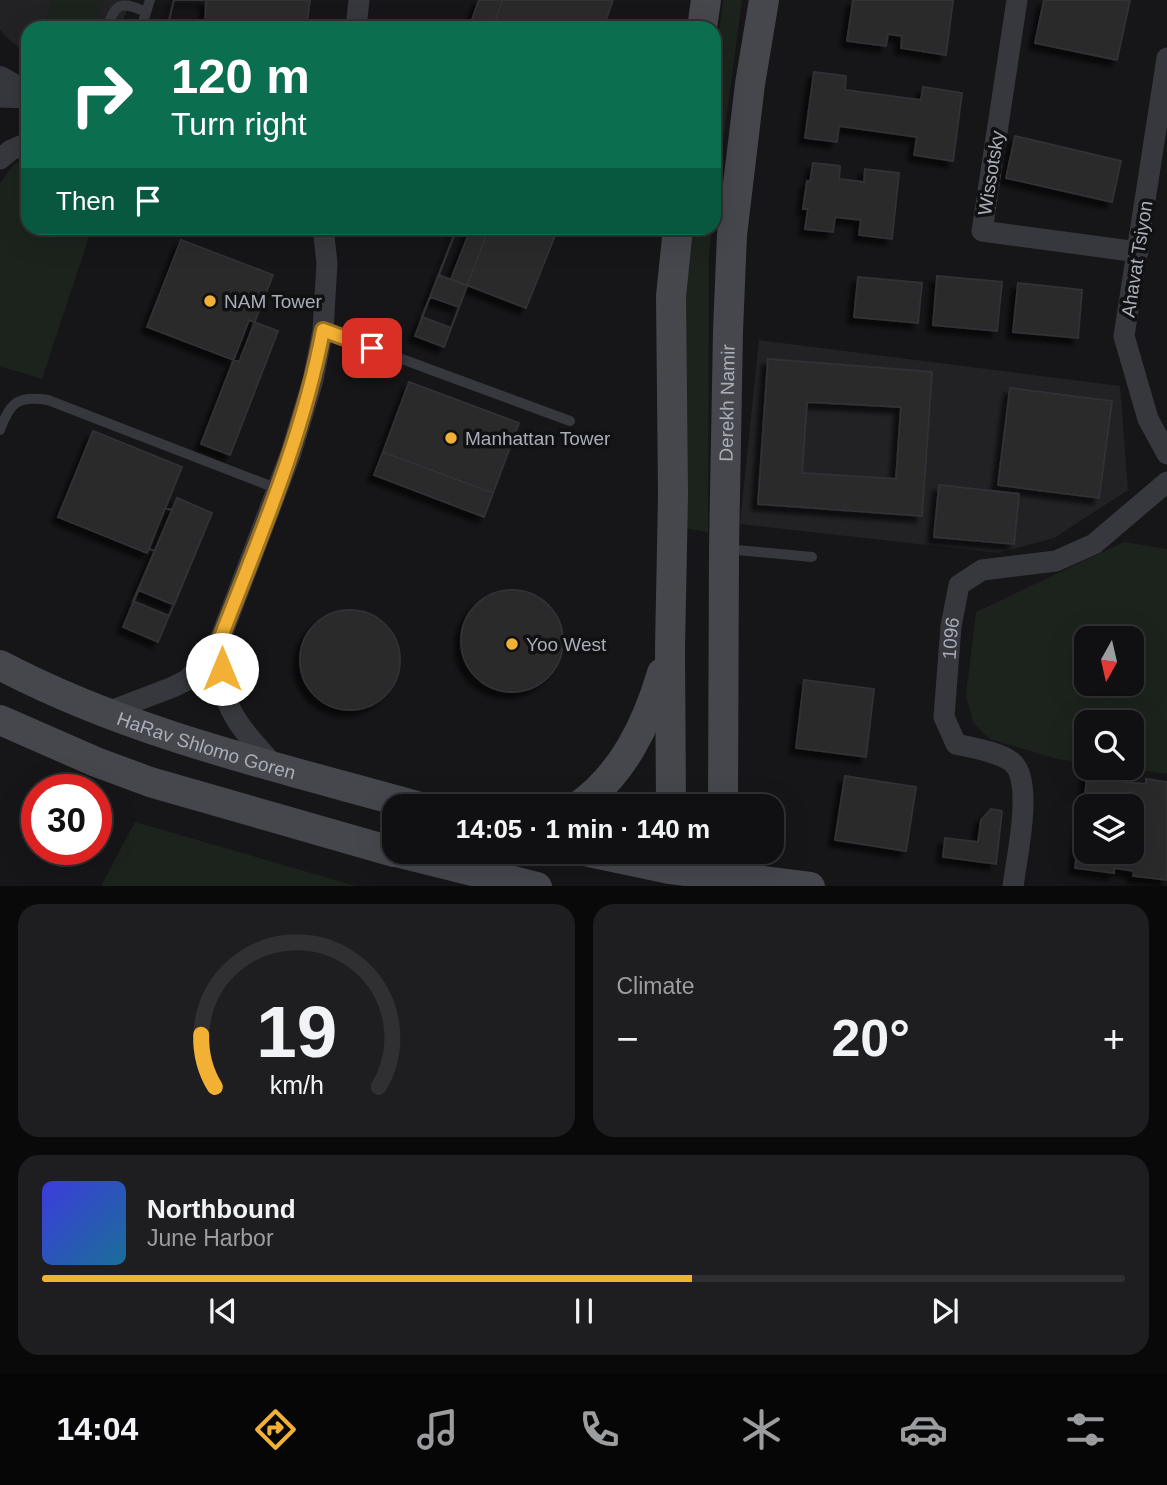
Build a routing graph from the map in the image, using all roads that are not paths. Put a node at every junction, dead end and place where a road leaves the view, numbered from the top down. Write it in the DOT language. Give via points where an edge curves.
graph roads {
  1 [pos="150,0"];
  2 [pos="359,0"];
  3 [pos="706,0"];
  4 [pos="764,0"];
  5 [pos="1017,0"];
  6 [pos="146,12"];
  7 [pos="109,21"];
  8 [pos="143,21"];
  9 [pos="357,21"];
  10 [pos="703,21"];
  11 [pos="1167,58"];
  12 [pos="0,79"];
  13 [pos="21,92"];
  14 [pos="0,97"];
  15 [pos="21,97"];
  16 [pos="21,146"];
  17 [pos="0,159"];
  18 [pos="324,235"];
  19 [pos="677,235"];
  20 [pos="1138,252"];
  21 [pos="323,330"];
  22 [pos="570,421"];
  23 [pos="0,430"];
  24 [pos="1167,454"];
  25 [pos="1167,482"];
  26 [pos="278,489"];
  27 [pos="724,549"];
  28 [pos="812,557"];
  29 [pos="221,637"];
  30 [pos="670,649"];
  31 [pos="0,665"];
  32 [pos="105,713"];
  33 [pos="0,719"];
  34 [pos="274,766"];
  35 [pos="595,794"];
  36 [pos="671,794"];
  37 [pos="723,794"];
  38 [pos="382,796"];
  39 [pos="382,848"];
  40 [pos="444,864"];
  41 [pos="647,864"];
  42 [pos="671,869"];
  43 [pos="724,871"];
  44 [pos="534,886"];
  45 [pos="805,886"];
  46 [pos="1013,886"];
  1 -- 6 [label="lane"];
  2 -- 9 [label="street"];
  3 -- 10 [label="main road"];
  4 -- 27 [label="main road, Derekh Namir" via="732,236"];
  5 -- 20 [label="street, Wissotsky" via="982,231"];
  6 -- 7 [label="lane" via="121,6 113,10"];
  6 -- 8 [label="lane"];
  11 -- 20 [label="street, Ahavat Tsiyon"];
  12 -- 13 [label="street"];
  14 -- 15 [label="street"];
  16 -- 17 [label="street"];
  18 -- 21 [label="street"];
  19 -- 30 [label="main road" via="671,296"];
  20 -- 24 [label="street, Ahavat Tsiyon" via="1124,336 1148,419"];
  21 -- 22 [label="lane"];
  21 -- 26 [label="street" via="313,380"];
  23 -- 26 [label="lane" via="10,408 20,400 48,400"];
  25 -- 46 [label="street, 1096" via="1094,544 1056,561 982,570 959,585 944,717 956,744 988,751 1014,764 1023,782"];
  26 -- 29 [label="street"];
  27 -- 28 [label="lane"];
  27 -- 37 [label="main road, Derekh Namir"];
  29 -- 32 [label="street" via="187,680"];
  29 -- 34 [label="street" via="228,702 240,726"];
  30 -- 35 [label="main road" via="641,731"];
  30 -- 36 [label="main road"];
  31 -- 32 [label="main road, HaRav Shlomo Goren"];
  32 -- 34 [label="main road, HaRav Shlomo Goren"];
  33 -- 39 [label="main road" via="150,782"];
  34 -- 38 [label="main road, HaRav Shlomo Goren"];
  40 -- 44 [label="main road"];
  41 -- 42 [label="main road"];
  42 -- 43 [label="main road"];
  43 -- 45 [label="main road"];
}
